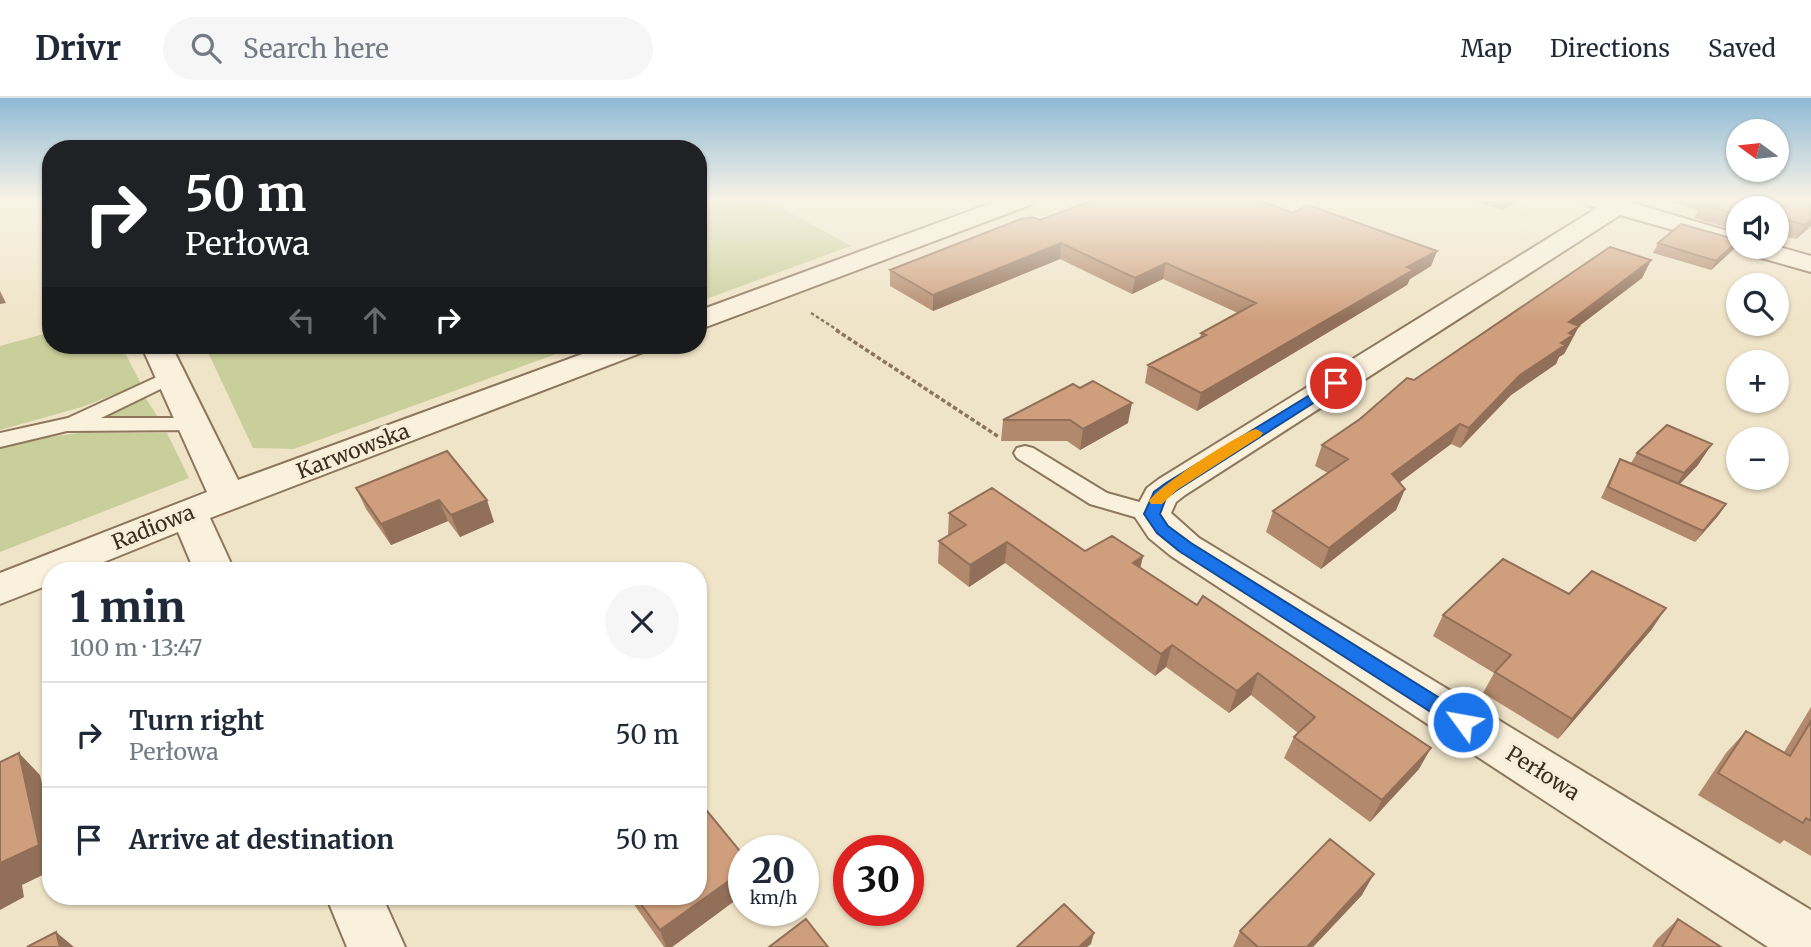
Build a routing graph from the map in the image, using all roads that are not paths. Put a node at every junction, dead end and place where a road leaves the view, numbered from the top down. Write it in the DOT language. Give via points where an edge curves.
graph roads {
  1 [pos="916,240"];
  2 [pos="1550,240"];
  3 [pos="1789,258"];
  4 [pos="1811,264"];
  5 [pos="707,318"];
  6 [pos="161,354"];
  7 [pos="611,354"];
  8 [pos="173,376"];
  9 [pos="67,424"];
  10 [pos="194,425"];
  11 [pos="0,440"];
  12 [pos="1025,453"];
  13 [pos="229,497"];
  14 [pos="189,513"];
  15 [pos="1152,514"];
  16 [pos="67,562"];
  17 [pos="210,562"];
  18 [pos="42,572"];
  19 [pos="0,589"];
  20 [pos="358,905"];
  21 [pos="1811,942"];
  22 [pos="376,947"];
  1 -- 5 [label="street"];
  2 -- 15 [label="street" via="1172,487 1160,496"];
  3 -- 4 [label="street"];
  6 -- 8 [label="street"];
  7 -- 13 [label="street, Karwowska"];
  8 -- 9 [label="lane"];
  8 -- 10 [label="street"];
  9 -- 10 [label="lane"];
  9 -- 11 [label="lane"];
  10 -- 13 [label="street"];
  12 -- 15 [label="lane" via="1088,496"];
  13 -- 14 [label="street, Radiowa"];
  14 -- 16 [label="street, Radiowa"];
  14 -- 17 [label="street"];
  15 -- 21 [label="street, Perłowa" via="1163,530 1185,547"];
  18 -- 19 [label="street, Radiowa"];
  20 -- 22 [label="street"];
}
